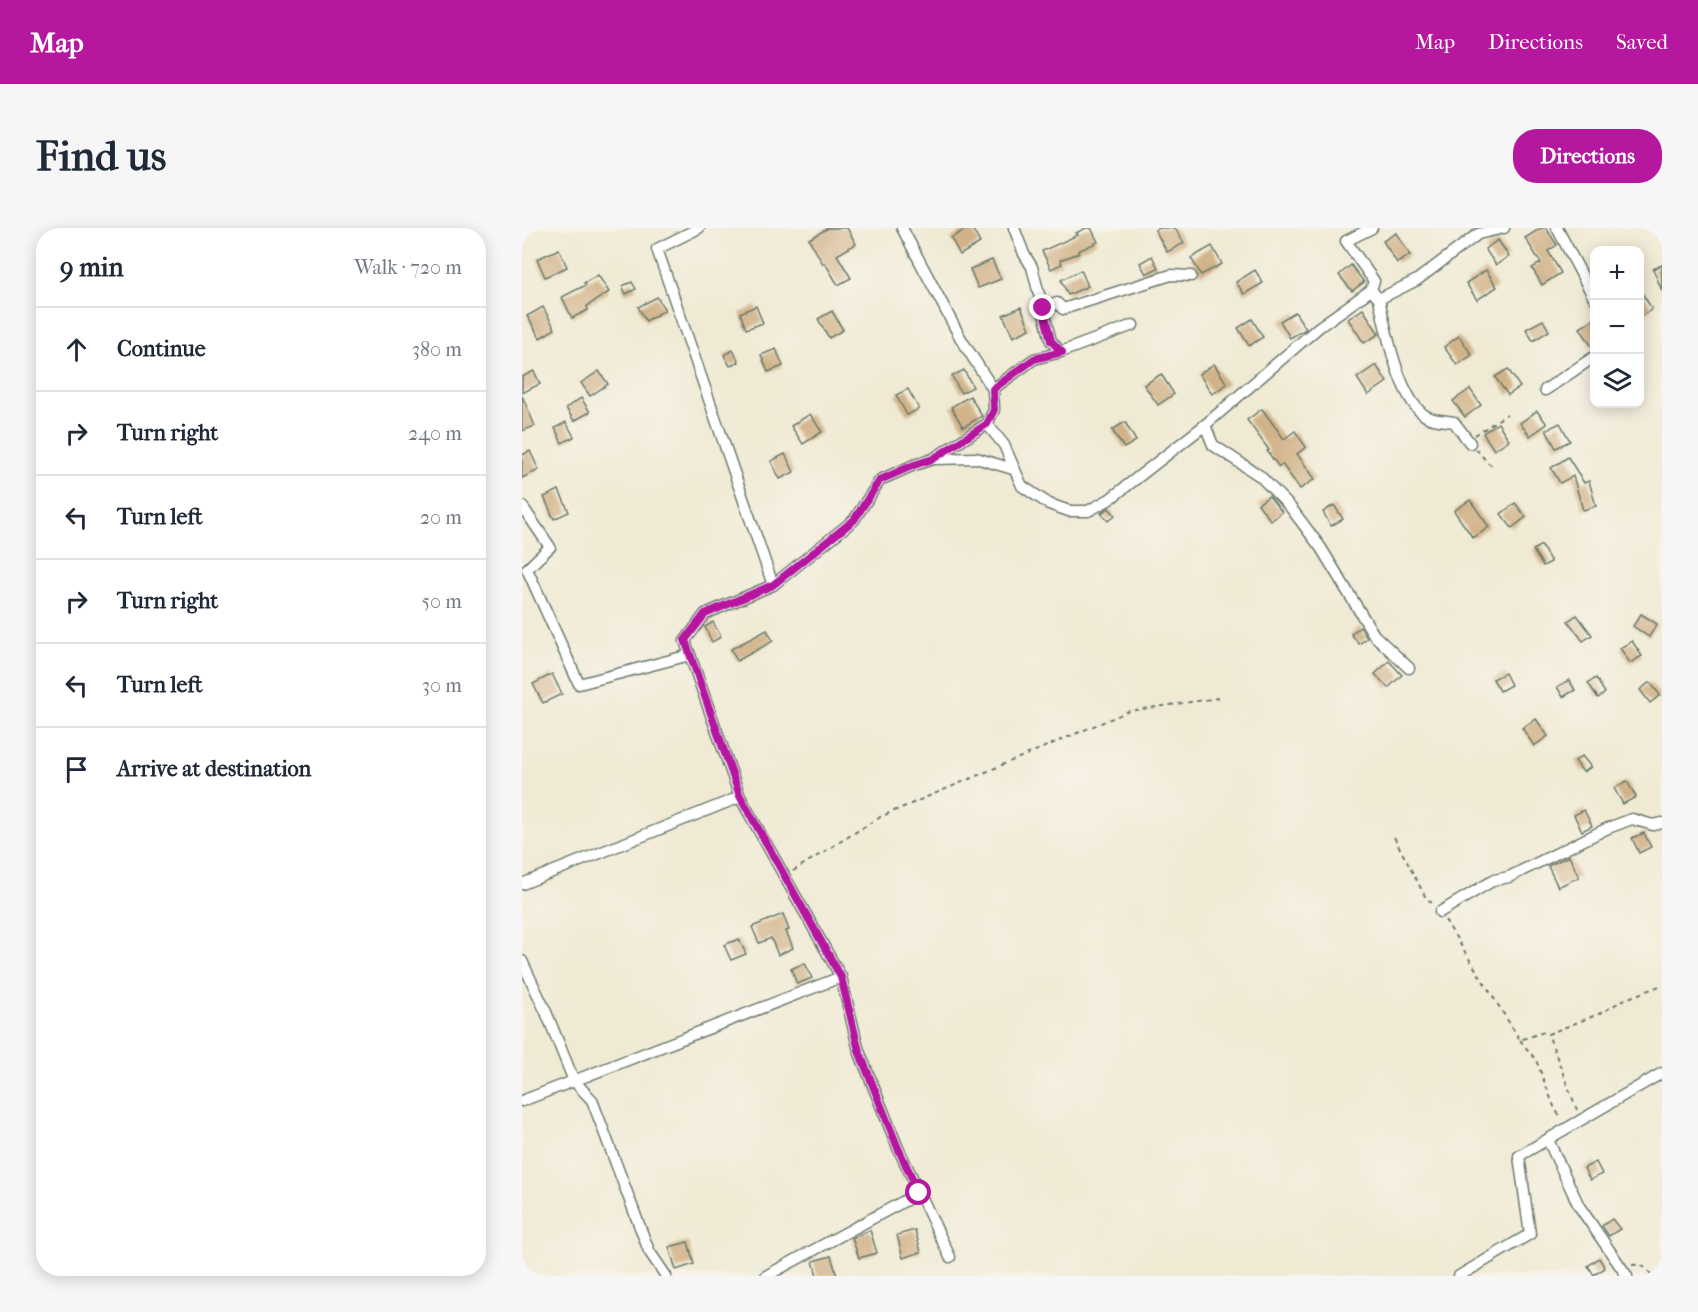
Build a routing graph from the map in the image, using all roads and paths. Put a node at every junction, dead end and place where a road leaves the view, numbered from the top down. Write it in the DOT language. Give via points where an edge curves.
graph roads {
  1 [pos="699,228"];
  2 [pos="902,228"];
  3 [pos="1014,228"];
  4 [pos="1372,228"];
  5 [pos="1557,228"];
  6 [pos="1500,229"];
  7 [pos="1191,276"];
  8 [pos="1371,290"];
  9 [pos="1590,290"];
  10 [pos="1379,299"];
  11 [pos="1043,308"];
  12 [pos="1133,325"];
  13 [pos="1062,352"];
  14 [pos="1590,360"];
  15 [pos="993,389"];
  16 [pos="1545,390"];
  17 [pos="1507,414"];
  18 [pos="987,424"];
  19 [pos="1205,424"];
  20 [pos="1469,442"];
  21 [pos="933,459"];
  22 [pos="1495,467"];
  23 [pos="1013,468"];
  24 [pos="522,506"];
  25 [pos="773,585"];
  26 [pos="690,655"];
  27 [pos="1409,668"];
  28 [pos="1218,698"];
  29 [pos="740,796"];
  30 [pos="1662,823"];
  31 [pos="1394,837"];
  32 [pos="784,877"];
  33 [pos="522,885"];
  34 [pos="1440,912"];
  35 [pos="522,961"];
  36 [pos="841,977"];
  37 [pos="1662,985"];
  38 [pos="1548,1034"];
  39 [pos="1520,1040"];
  40 [pos="1662,1073"];
  41 [pos="574,1081"];
  42 [pos="522,1101"];
  43 [pos="1581,1121"];
  44 [pos="1568,1128"];
  45 [pos="1548,1140"];
  46 [pos="919,1193"];
  47 [pos="950,1257"];
  48 [pos="1624,1272"];
  49 [pos="666,1276"];
  50 [pos="766,1276"];
  51 [pos="1459,1276"];
  52 [pos="1652,1276"];
  1 -- 25 [label="street" via="657,249"];
  2 -- 15 [label="street" via="961,339"];
  3 -- 11 [label="street" via="1032,267"];
  4 -- 8 [label="street" via="1346,241 1374,281"];
  5 -- 9 [label="street"];
  6 -- 10 [label="street" via="1478,234 1417,280"];
  7 -- 11 [label="street" via="1171,275 1063,309 1057,303"];
  8 -- 10 [label="street"];
  8 -- 19 [label="street" via="1319,327"];
  10 -- 20 [label="street" via="1403,387 1422,413 1430,419 1454,422"];
  11 -- 13 [label="street" via="1051,341"];
  12 -- 13 [label="street"];
  13 -- 15 [label="street" via="1034,359"];
  14 -- 16 [label="street"];
  15 -- 18 [label="street" via="994,410"];
  17 -- 20 [label="path"];
  18 -- 21 [label="street"];
  18 -- 23 [label="street" via="1004,445"];
  19 -- 23 [label="street" via="1088,512 1049,504 1022,486"];
  19 -- 27 [label="street" via="1213,445 1260,476 1292,508 1374,634"];
  20 -- 22 [label="path"];
  21 -- 23 [label="street" via="976,458"];
  21 -- 25 [label="street" via="880,480 854,520"];
  24 -- 26 [label="street" via="550,547 527,569 579,684"];
  25 -- 26 [label="street" via="705,614 685,640"];
  26 -- 29 [label="street"];
  28 -- 32 [label="path" via="1129,711 880,817"];
  29 -- 32 [label="street"];
  29 -- 33 [label="street"];
  30 -- 34 [label="street" via="1653,825 1632,819 1608,828 1509,878 1494,880"];
  31 -- 34 [label="path" via="1426,897"];
  32 -- 36 [label="street"];
  34 -- 39 [label="path"];
  35 -- 41 [label="street"];
  36 -- 41 [label="street"];
  36 -- 46 [label="street" via="859,1051"];
  37 -- 38 [label="path"];
  38 -- 39 [label="path"];
  38 -- 43 [label="path"];
  39 -- 44 [label="path" via="1536,1059 1555,1109"];
  40 -- 43 [label="street"];
  41 -- 42 [label="street"];
  41 -- 49 [label="street" via="592,1100 649,1251"];
  43 -- 44 [label="street"];
  44 -- 45 [label="street"];
  45 -- 48 [label="street" via="1579,1206"];
  45 -- 51 [label="street" via="1518,1156 1530,1234"];
  46 -- 47 [label="street"];
  46 -- 50 [label="street"];
  48 -- 52 [label="path" via="1626,1265 1639,1264"];
}
